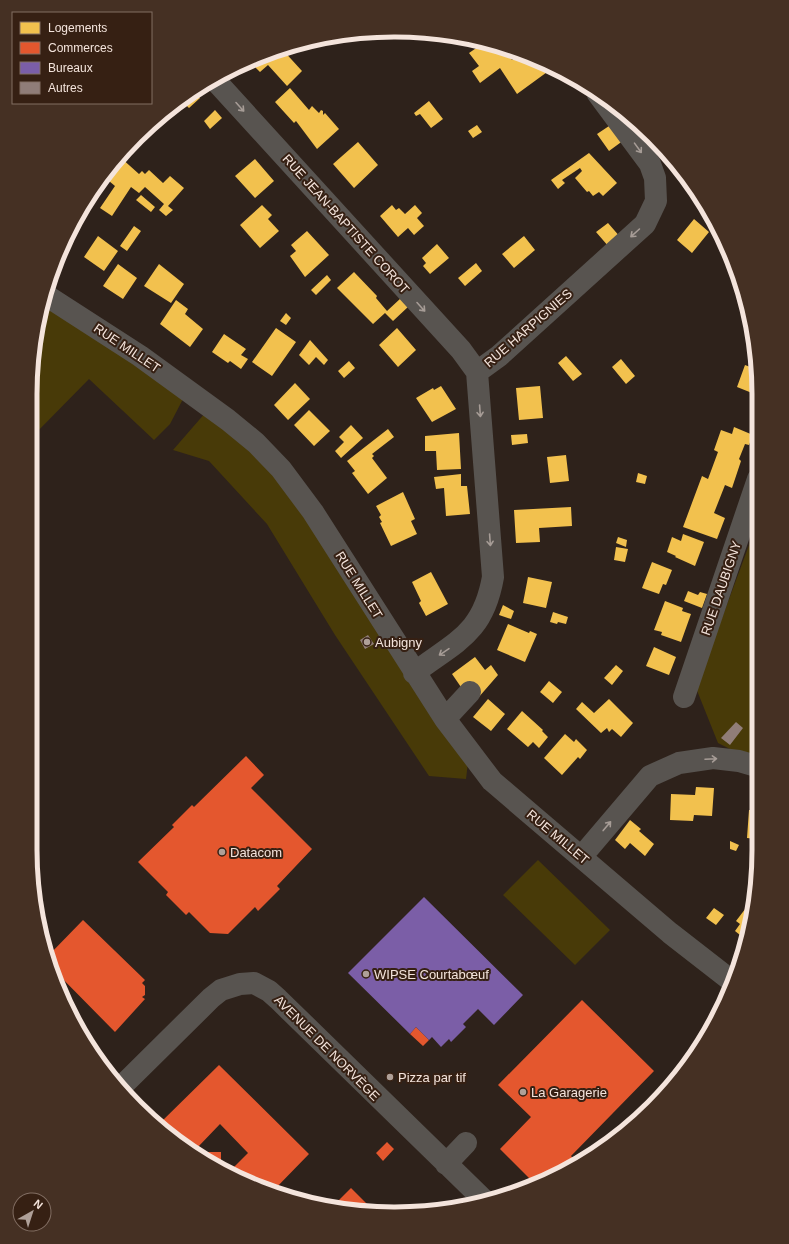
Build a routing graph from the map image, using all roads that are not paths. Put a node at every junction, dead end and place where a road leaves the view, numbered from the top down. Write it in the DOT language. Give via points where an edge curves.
graph roads {
  1 [pos="218,84"];
  2 [pos="609,109"];
  3 [pos="50,298"];
  4 [pos="477,372"];
  5 [pos="752,509"];
  6 [pos="750,519"];
  7 [pos="414,673"];
  8 [pos="470,692"];
  9 [pos="684,697"];
  10 [pos="445,719"];
  11 [pos="752,765"];
  12 [pos="582,856"];
  13 [pos="728,978"];
  14 [pos="125,1083"];
  15 [pos="466,1143"];
  16 [pos="446,1164"];
  17 [pos="480,1196"];
  1 -- 4 [label="street, RUE JEAN-BAPTISTE COROT, one-way" via="456,345"];
  2 -- 4 [label="street, RUE HARPIGNIES, one-way" via="650,164 656,189 656,201 652,212 645,224 499,356"];
  3 -- 7 [label="street, RUE MILLET" via="140,356 256,443 281,469 313,512"];
  4 -- 7 [label="street, RUE HARPIGNIES, one-way" via="493,577 489,597 472,629 461,640"];
  5 -- 6 [label="street, RUE DAUBIGNY"];
  6 -- 9 [label="street, RUE DAUBIGNY"];
  7 -- 10 [label="street, RUE MILLET"];
  8 -- 10 [label="street"];
  10 -- 12 [label="street, RUE MILLET" via="492,781"];
  12 -- 11 [label="street, one-way" via="650,776 679,763 713,758"];
  12 -- 13 [label="street, RUE MILLET" via="670,933"];
  14 -- 16 [label="street, AVENUE DE NORVÈGE" via="211,998 229,986 254,983 278,999"];
  15 -- 16 [label="street"];
  16 -- 17 [label="street, AVENUE DE NORVÈGE"];
}
